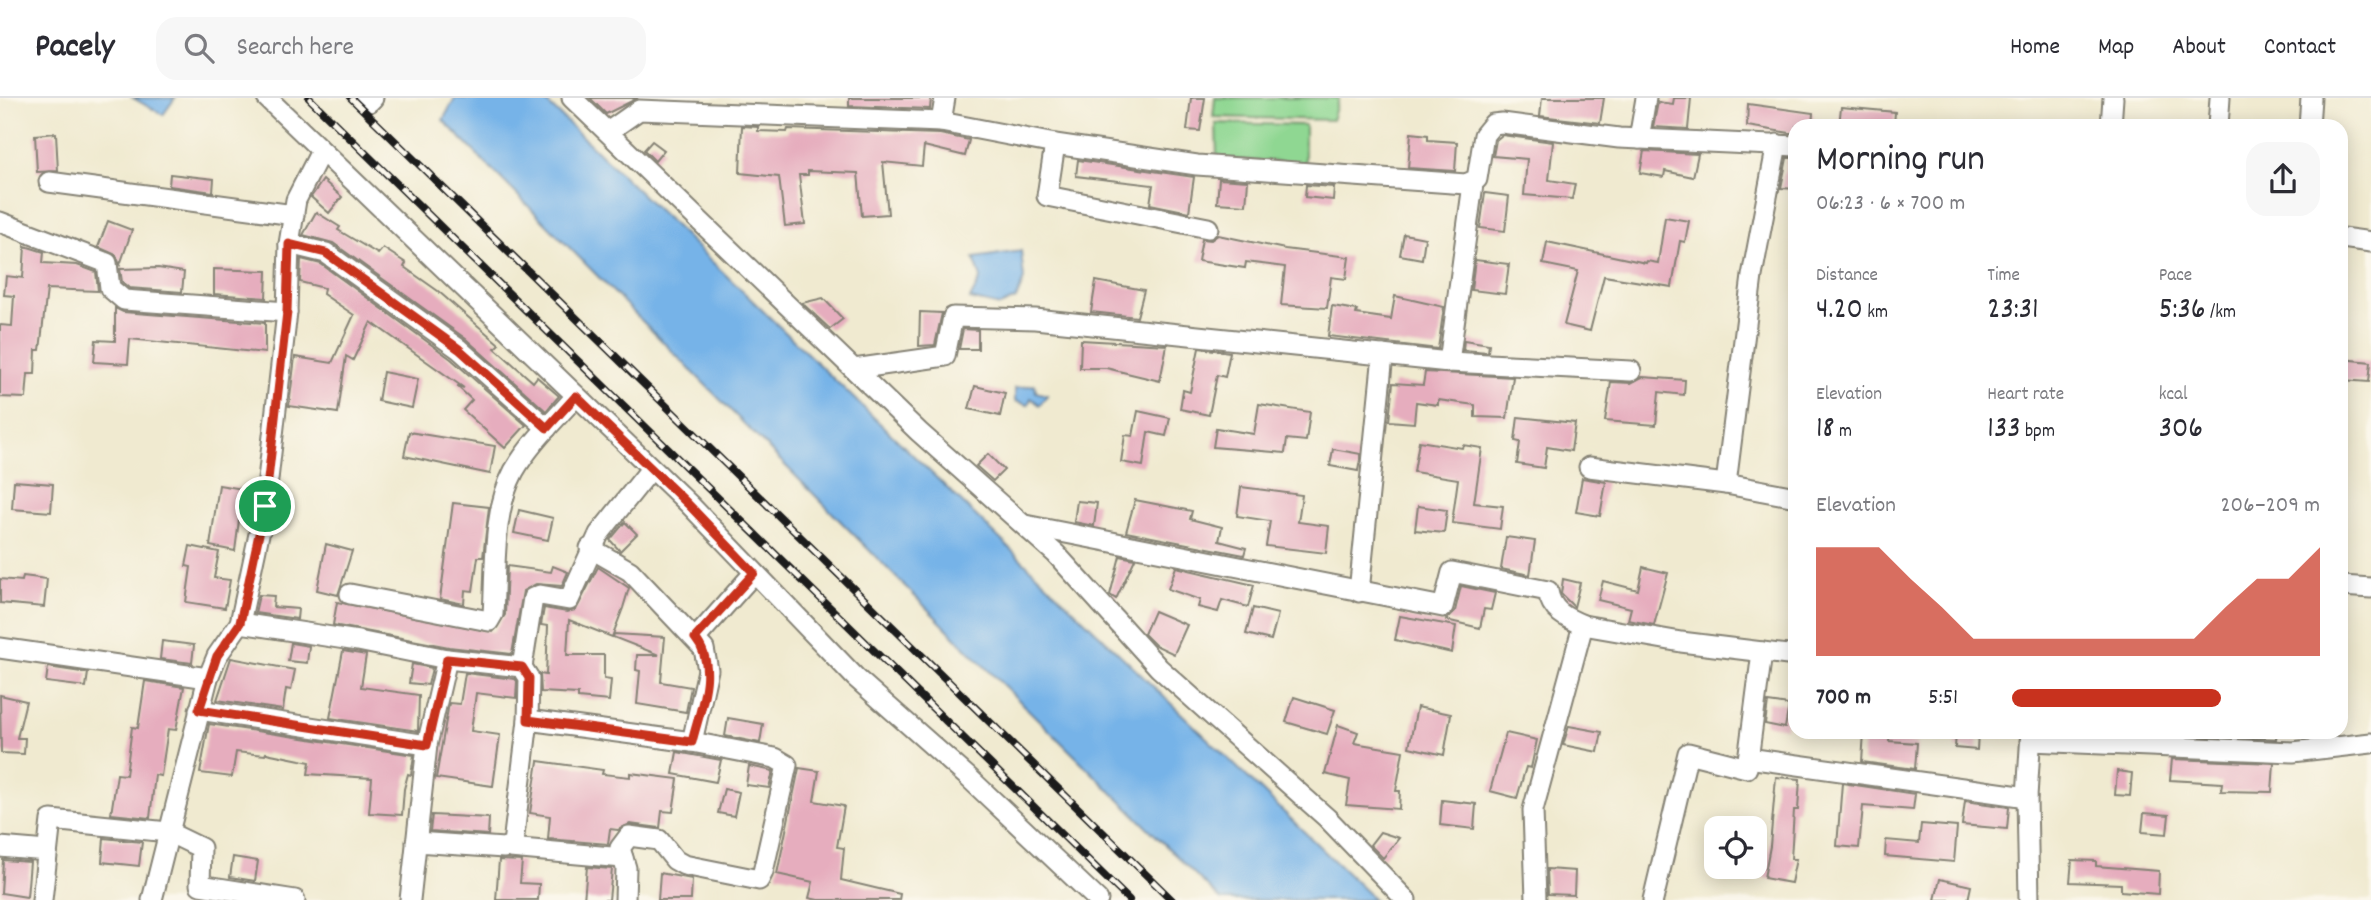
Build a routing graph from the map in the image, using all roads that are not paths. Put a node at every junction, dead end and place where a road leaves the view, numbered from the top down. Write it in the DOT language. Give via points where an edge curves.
graph roads {
  1 [pos="267,98"];
  2 [pos="365,98"];
  3 [pos="373,98"];
  4 [pos="572,98"];
  5 [pos="945,98"];
  6 [pos="1646,98"];
  7 [pos="2113,98"];
  8 [pos="2220,98"];
  9 [pos="2311,98"];
  10 [pos="748,106"];
  11 [pos="842,107"];
  12 [pos="2112,119"];
  13 [pos="2218,119"];
  14 [pos="2310,119"];
  15 [pos="942,122"];
  16 [pos="609,131"];
  17 [pos="1639,139"];
  18 [pos="1055,144"];
  19 [pos="1786,145"];
  20 [pos="321,151"];
  21 [pos="49,182"];
  22 [pos="1473,184"];
  23 [pos="294,215"];
  24 [pos="0,222"];
  25 [pos="1208,228"];
  26 [pos="2348,239"];
  27 [pos="2371,242"];
  28 [pos="289,244"];
  29 [pos="287,312"];
  30 [pos="1383,355"];
  31 [pos="1450,362"];
  32 [pos="854,369"];
  33 [pos="1631,371"];
  34 [pos="576,396"];
  35 [pos="547,428"];
  36 [pos="1589,467"];
  37 [pos="651,469"];
  38 [pos="1726,485"];
  39 [pos="1788,496"];
  40 [pos="1024,524"];
  41 [pos="590,548"];
  42 [pos="754,573"];
  43 [pos="2348,586"];
  44 [pos="2371,588"];
  45 [pos="1359,592"];
  46 [pos="349,594"];
  47 [pos="240,623"];
  48 [pos="1583,625"];
  49 [pos="695,638"];
  50 [pos="0,648"];
  51 [pos="1762,652"];
  52 [pos="1788,655"];
  53 [pos="447,659"];
  54 [pos="522,667"];
  55 [pos="208,678"];
  56 [pos="199,710"];
  57 [pos="528,720"];
  58 [pos="2030,739"];
  59 [pos="2079,739"];
  60 [pos="692,742"];
  61 [pos="2371,744"];
  62 [pos="427,745"];
  63 [pos="1748,758"];
  64 [pos="2027,797"];
  65 [pos="168,832"];
  66 [pos="416,842"];
  67 [pos="0,847"];
  68 [pos="510,848"];
  69 [pos="47,851"];
  70 [pos="623,858"];
  71 [pos="42,900"];
  72 [pos="152,900"];
  73 [pos="295,900"];
  74 [pos="410,900"];
  75 [pos="625,900"];
  76 [pos="1098,900"];
  77 [pos="1406,900"];
  78 [pos="1536,900"];
  79 [pos="1653,900"];
  80 [pos="2029,900"];
  1 -- 20 [label="street"];
  2 -- 3 [label="street" via="369,102"];
  4 -- 16 [label="street"];
  5 -- 15 [label="street"];
  6 -- 17 [label="street"];
  7 -- 12 [label="street"];
  8 -- 13 [label="street"];
  9 -- 14 [label="street"];
  10 -- 11 [label="street"];
  10 -- 16 [label="street" via="639,110"];
  11 -- 15 [label="street"];
  15 -- 18 [label="street"];
  16 -- 32 [label="street"];
  17 -- 19 [label="street"];
  17 -- 22 [label="street" via="1493,124 1484,135 1480,171"];
  18 -- 22 [label="street" via="1197,166"];
  18 -- 25 [label="street" via="1047,196"];
  19 -- 38 [label="street" via="1752,276"];
  20 -- 23 [label="street" via="296,200"];
  20 -- 34 [label="street"];
  21 -- 23 [label="street"];
  22 -- 31 [label="street"];
  23 -- 28 [label="street"];
  24 -- 29 [label="street" via="107,263 110,288 124,300"];
  26 -- 27 [label="street"];
  28 -- 29 [label="street"];
  28 -- 35 [label="street" via="326,253 459,349"];
  29 -- 47 [label="street" via="265,506"];
  30 -- 31 [label="street"];
  30 -- 32 [label="street" via="1035,319 953,317 945,356"];
  30 -- 45 [label="street"];
  31 -- 33 [label="street"];
  32 -- 40 [label="street"];
  34 -- 35 [label="street"];
  34 -- 37 [label="street"];
  35 -- 46 [label="street" via="527,450 503,498 489,621"];
  36 -- 38 [label="street"];
  37 -- 41 [label="street"];
  37 -- 42 [label="street"];
  38 -- 39 [label="street"];
  40 -- 45 [label="street"];
  40 -- 77 [label="street" via="1159,668 1327,818"];
  41 -- 49 [label="street" via="630,571"];
  41 -- 54 [label="street" via="569,600 533,597"];
  42 -- 49 [label="street"];
  42 -- 76 [label="street" via="856,678"];
  43 -- 44 [label="street"];
  45 -- 48 [label="street" via="1443,607 1452,572 1548,591 1550,603 1566,618"];
  47 -- 53 [label="street"];
  47 -- 55 [label="street"];
  48 -- 51 [label="street"];
  48 -- 78 [label="street" via="1533,810"];
  49 -- 60 [label="street" via="704,649 708,670"];
  50 -- 55 [label="street"];
  51 -- 52 [label="street"];
  51 -- 63 [label="street"];
  53 -- 54 [label="street"];
  53 -- 62 [label="street"];
  54 -- 57 [label="street" via="529,678"];
  55 -- 56 [label="street"];
  56 -- 62 [label="street"];
  56 -- 65 [label="street"];
  57 -- 60 [label="street"];
  57 -- 68 [label="street" via="515,840"];
  58 -- 64 [label="street"];
  59 -- 61 [label="street" via="2293,752"];
  60 -- 70 [label="street" via="775,758 787,765 762,876 759,880 684,865 659,840 636,835 622,842"];
  62 -- 66 [label="street"];
  63 -- 64 [label="street"];
  63 -- 79 [label="street" via="1747,768 1688,753"];
  64 -- 80 [label="street"];
  65 -- 69 [label="street" via="51,820"];
  65 -- 72 [label="street"];
  65 -- 73 [label="street" via="201,848 200,885"];
  66 -- 68 [label="street"];
  66 -- 74 [label="street"];
  67 -- 69 [label="street"];
  68 -- 70 [label="street"];
  69 -- 71 [label="street"];
  70 -- 75 [label="street"];
}
